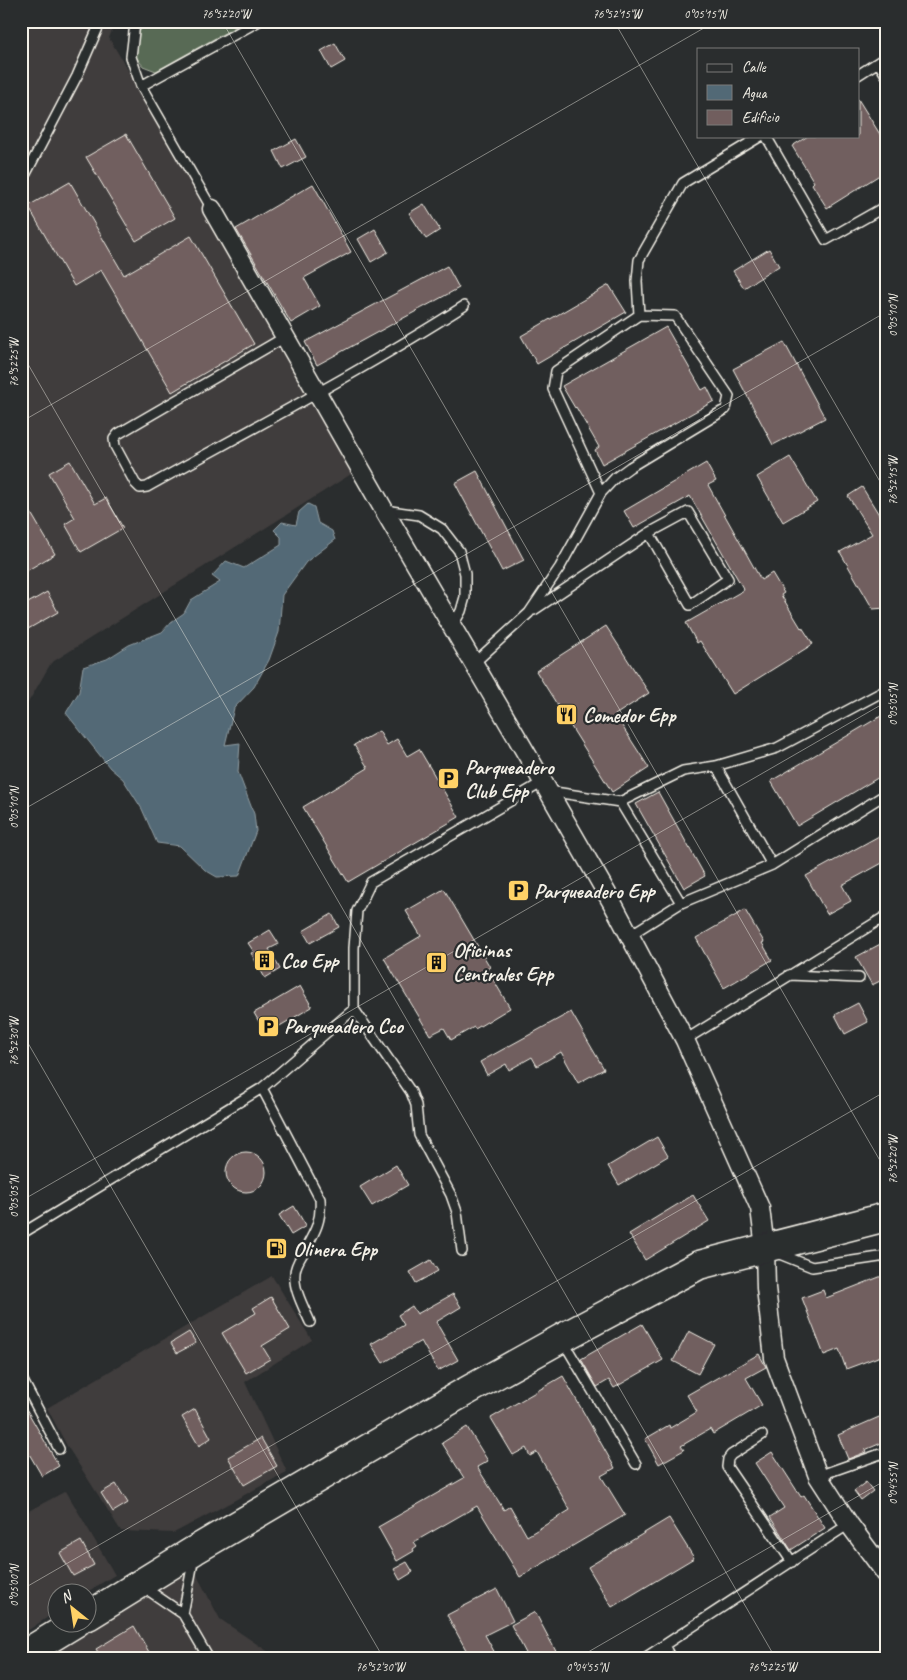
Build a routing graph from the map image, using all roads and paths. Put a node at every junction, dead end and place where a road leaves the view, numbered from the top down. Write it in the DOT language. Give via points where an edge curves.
graph roads {
  1 [pos="101,21"];
  2 [pos="136,21"];
  3 [pos="259,21"];
  4 [pos="882,60"];
  5 [pos="860,74"];
  6 [pos="886,75"];
  7 [pos="141,86"];
  8 [pos="758,138"];
  9 [pos="767,138"];
  10 [pos="21,183"];
  11 [pos="886,206"];
  12 [pos="212,209"];
  13 [pos="464,306"];
  14 [pos="639,315"];
  15 [pos="285,337"];
  16 [pos="317,393"];
  17 [pos="601,493"];
  18 [pos="384,510"];
  19 [pos="649,533"];
  20 [pos="529,613"];
  21 [pos="452,628"];
  22 [pos="473,664"];
  23 [pos="886,690"];
  24 [pos="716,766"];
  25 [pos="545,786"];
  26 [pos="886,794"];
  27 [pos="620,802"];
  28 [pos="772,865"];
  29 [pos="681,903"];
  30 [pos="886,916"];
  31 [pos="630,935"];
  32 [pos="788,975"];
  33 [pos="859,978"];
  34 [pos="354,1009"];
  35 [pos="685,1040"];
  36 [pos="262,1088"];
  37 [pos="886,1217"];
  38 [pos="21,1234"];
  39 [pos="765,1248"];
  40 [pos="462,1251"];
  41 [pos="886,1256"];
  42 [pos="310,1322"];
  43 [pos="562,1338"];
  44 [pos="21,1377"];
  45 [pos="762,1435"];
  46 [pos="59,1449"];
  47 [pos="886,1452"];
  48 [pos="636,1464"];
  49 [pos="818,1476"];
  50 [pos="849,1524"];
  51 [pos="195,1550"];
  52 [pos="792,1562"];
  53 [pos="886,1574"];
  54 [pos="140,1585"];
  55 [pos="98,1610"];
  56 [pos="183,1614"];
  57 [pos="61,1632"];
  58 [pos="664,1645"];
  59 [pos="21,1656"];
  60 [pos="209,1659"];
  61 [pos="643,1659"];
  62 [pos="671,1659"];
  1 -- 10 [label="lane"];
  2 -- 7 [label="lane" via="131,58"];
  3 -- 7 [label="lane"];
  4 -- 5 [label="lane"];
  4 -- 6 [label="lane"];
  7 -- 12 [label="lane"];
  8 -- 14 [label="lane" via="683,183 639,260"];
  9 -- 11 [label="lane" via="826,240"];
  12 -- 15 [label="street"];
  13 -- 16 [label="lane"];
  14 -- 17 [label="lane" via="556,371 553,389"];
  14 -- 17 [label="lane" via="675,316 729,396 726,409 630,467"];
  15 -- 16 [label="street"];
  15 -- 16 [label="lane" via="118,434 114,439 115,446 135,483 140,488 147,487"];
  16 -- 18 [label="street"];
  17 -- 20 [label="lane" via="560,567"];
  18 -- 21 [label="street"];
  18 -- 21 [label="lane" via="419,514 442,529 459,551 466,574 465,597"];
  19 -- 19 [label="lane" via="688,512 728,579 690,605"];
  19 -- 20 [label="lane"];
  20 -- 22 [label="lane"];
  21 -- 22 [label="street"];
  22 -- 25 [label="street"];
  23 -- 24 [label="lane" via="777,748"];
  24 -- 27 [label="lane" via="683,771"];
  24 -- 28 [label="lane"];
  25 -- 27 [label="lane"];
  25 -- 31 [label="street"];
  25 -- 34 [label="lane" via="371,882 357,910"];
  26 -- 28 [label="lane"];
  27 -- 29 [label="lane"];
  28 -- 29 [label="lane"];
  29 -- 31 [label="lane"];
  30 -- 32 [label="lane"];
  31 -- 35 [label="street"];
  32 -- 33 [label="lane"];
  32 -- 35 [label="lane"];
  34 -- 36 [label="lane"];
  34 -- 40 [label="lane" via="411,1092 416,1105 419,1135 457,1212"];
  35 -- 39 [label="street" via="760,1208"];
  36 -- 38 [label="lane"];
  36 -- 42 [label="lane" via="320,1200 319,1222 294,1273"];
  37 -- 39 [label="highway"];
  39 -- 41 [label="lane" via="812,1267"];
  39 -- 43 [label="highway" via="700,1265"];
  39 -- 49 [label="street" via="774,1358"];
  43 -- 48 [label="lane"];
  43 -- 51 [label="highway"];
  44 -- 46 [label="lane"];
  45 -- 52 [label="lane" via="731,1455 727,1467"];
  47 -- 49 [label="lane"];
  49 -- 50 [label="street"];
  50 -- 52 [label="lane"];
  50 -- 53 [label="street"];
  51 -- 54 [label="highway"];
  51 -- 56 [label="lane"];
  52 -- 58 [label="lane"];
  54 -- 55 [label="highway"];
  54 -- 56 [label="lane"];
  56 -- 60 [label="lane"];
  57 -- 59 [label="highway"];
  58 -- 61 [label="lane"];
  58 -- 62 [label="lane"];
}
